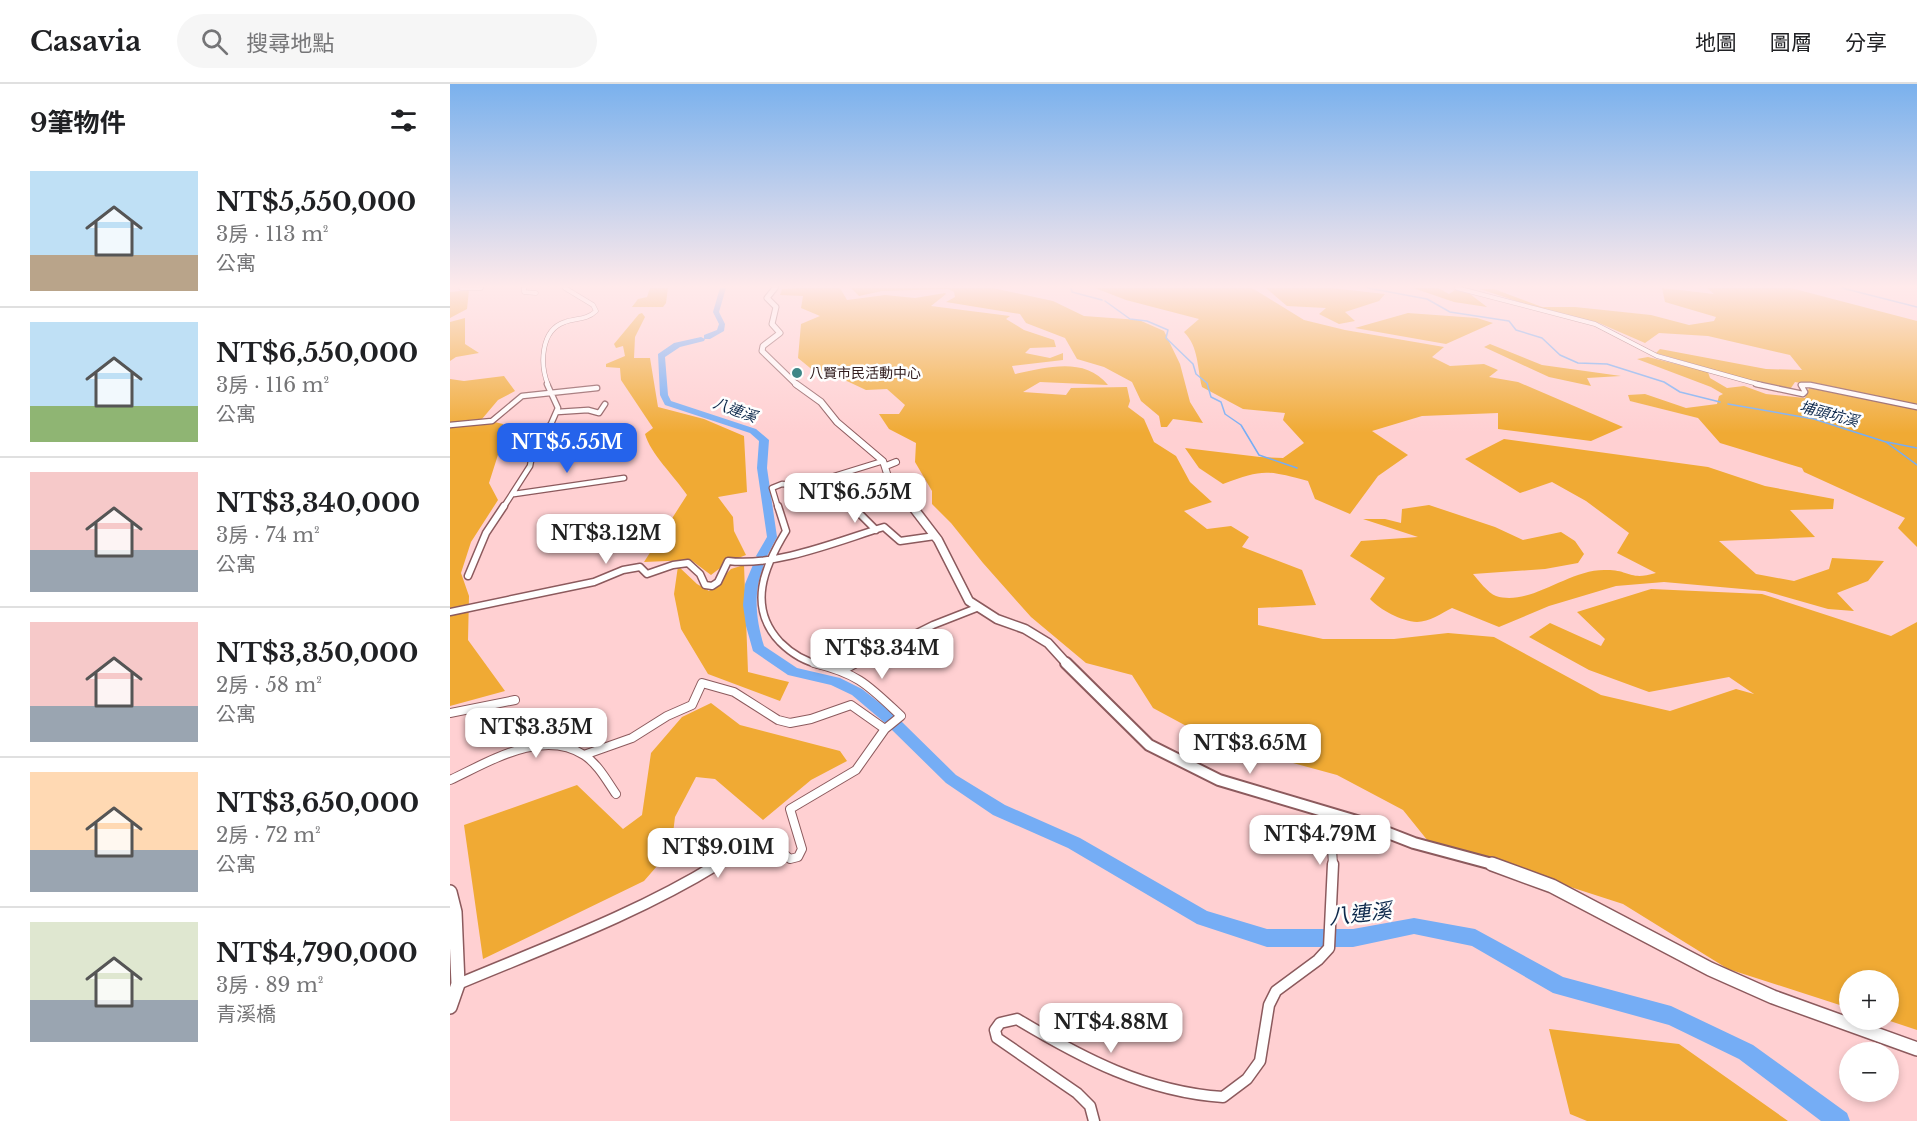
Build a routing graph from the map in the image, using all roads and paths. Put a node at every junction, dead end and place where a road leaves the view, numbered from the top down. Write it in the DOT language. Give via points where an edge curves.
graph roads {
  1 [pos="549,336"];
  2 [pos="776,336"];
  3 [pos="1619,336"];
  4 [pos="597,388"];
  5 [pos="551,394"];
  6 [pos="605,404"];
  7 [pos="1917,407"];
  8 [pos="557,412"];
  9 [pos="450,425"];
  10 [pos="896,462"];
  11 [pos="884,463"];
  12 [pos="624,478"];
  13 [pos="514,494"];
  14 [pos="858,506"];
  15 [pos="876,530"];
  16 [pos="935,536"];
  17 [pos="771,556"];
  18 [pos="468,576"];
  19 [pos="979,607"];
  20 [pos="450,612"];
  21 [pos="843,670"];
  22 [pos="515,700"];
  23 [pos="450,713"];
  24 [pos="885,729"];
  25 [pos="584,755"];
  26 [pos="450,780"];
  27 [pos="616,794"];
  28 [pos="1330,815"];
  29 [pos="450,892"];
  30 [pos="454,986"];
  31 [pos="450,1006"];
  32 [pos="1917,1049"];
  33 [pos="1094,1121"];
  1 -- 5 [label="street" via="540,358"];
  2 -- 11 [label="street" via="762,351 774,366 821,402 837,422"];
  3 -- 7 [label="street" via="1657,356 1782,391 1803,394 1801,385 1810,385"];
  4 -- 5 [label="street"];
  5 -- 8 [label="street"];
  5 -- 9 [label="street" via="522,396 492,420"];
  6 -- 8 [label="street" via="595,414 588,410"];
  8 -- 13 [label="street" via="535,440 527,475"];
  10 -- 11 [label="street"];
  11 -- 16 [label="street" via="891,486 918,512"];
  11 -- 17 [label="street" via="802,486 782,484 772,488 786,528"];
  12 -- 13 [label="street"];
  13 -- 18 [label="street" via="486,531"];
  14 -- 15 [label="street" via="860,514"];
  15 -- 16 [label="street" via="891,530 900,541"];
  15 -- 17 [label="street" via="797,553"];
  16 -- 19 [label="street" via="964,593"];
  17 -- 20 [label="street" via="744,563 728,561 712,586 705,585 701,573 692,565 679,563 647,574 640,567 631,568 594,582"];
  17 -- 21 [label="street" via="759,588 770,631 778,642 805,660"];
  19 -- 21 [label="street" via="933,625"];
  19 -- 28 [label="street" via="1048,643 1149,745 1219,780"];
  21 -- 24 [label="street" via="868,685 901,716"];
  22 -- 23 [label="street"];
  24 -- 25 [label="street" via="851,705 811,719 790,723 778,720 734,692 702,682 692,705 632,738"];
  24 -- 30 [label="street" via="856,770 790,809 802,849 798,857 790,859 767,839 749,845 681,886"];
  25 -- 26 [label="street" via="560,745 542,744"];
  25 -- 27 [label="street"];
  28 -- 32 [label="street" via="1481,860 1552,886 1710,969 1773,997"];
  28 -- 33 [label="street" via="1333,866 1329,948 1326,954 1288,977 1274,993 1263,1056 1250,1076 1223,1097 1173,1093 1108,1068 1017,1019 1000,1023 995,1030 998,1038 1077,1093 1090,1106"];
  29 -- 30 [label="street" via="455,912"];
  30 -- 31 [label="street"];
}
